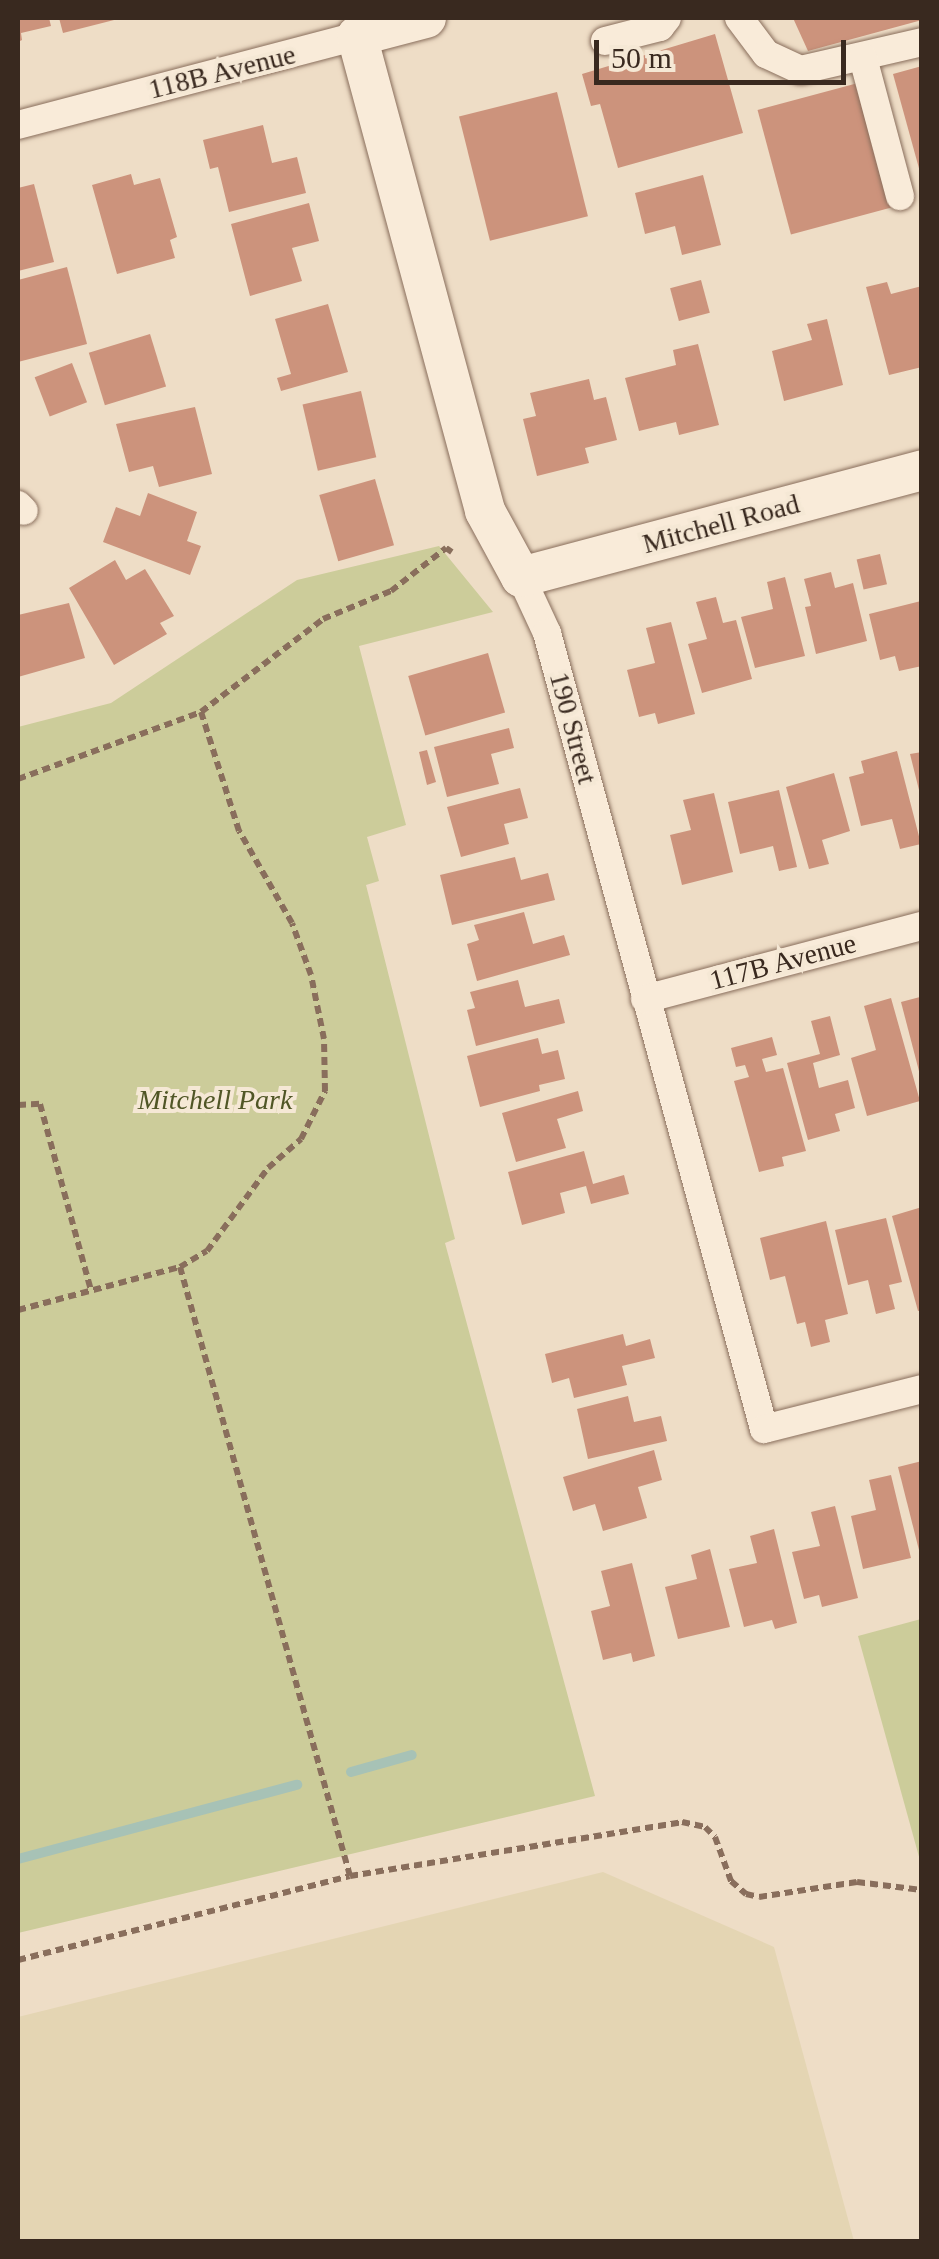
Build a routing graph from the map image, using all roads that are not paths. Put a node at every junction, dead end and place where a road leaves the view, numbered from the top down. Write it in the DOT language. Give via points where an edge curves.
graph roads {
  1 [pos="426,18"];
  2 [pos="667,18"];
  3 [pos="740,18"];
  4 [pos="357,36"];
  5 [pos="605,42"];
  6 [pos="922,42"];
  7 [pos="863,58"];
  8 [pos="18,124"];
  9 [pos="900,196"];
  10 [pos="922,470"];
  11 [pos="521,577"];
  12 [pos="922,926"];
  13 [pos="645,999"];
  14 [pos="922,1389"];
  1 -- 4 [label="street, 118B Avenue"];
  2 -- 5 [label="street" via="660,27"];
  3 -- 7 [label="street" via="766,54 802,70"];
  4 -- 8 [label="street, 118B Avenue"];
  4 -- 11 [label="street, 190 Street" via="485,511"];
  6 -- 7 [label="street"];
  7 -- 9 [label="street"];
  10 -- 11 [label="street, Mitchell Road"];
  11 -- 13 [label="street, 190 Street" via="547,633"];
  12 -- 13 [label="street, 117B Avenue"];
  13 -- 14 [label="street, 190 Street" via="764,1429"];
}
